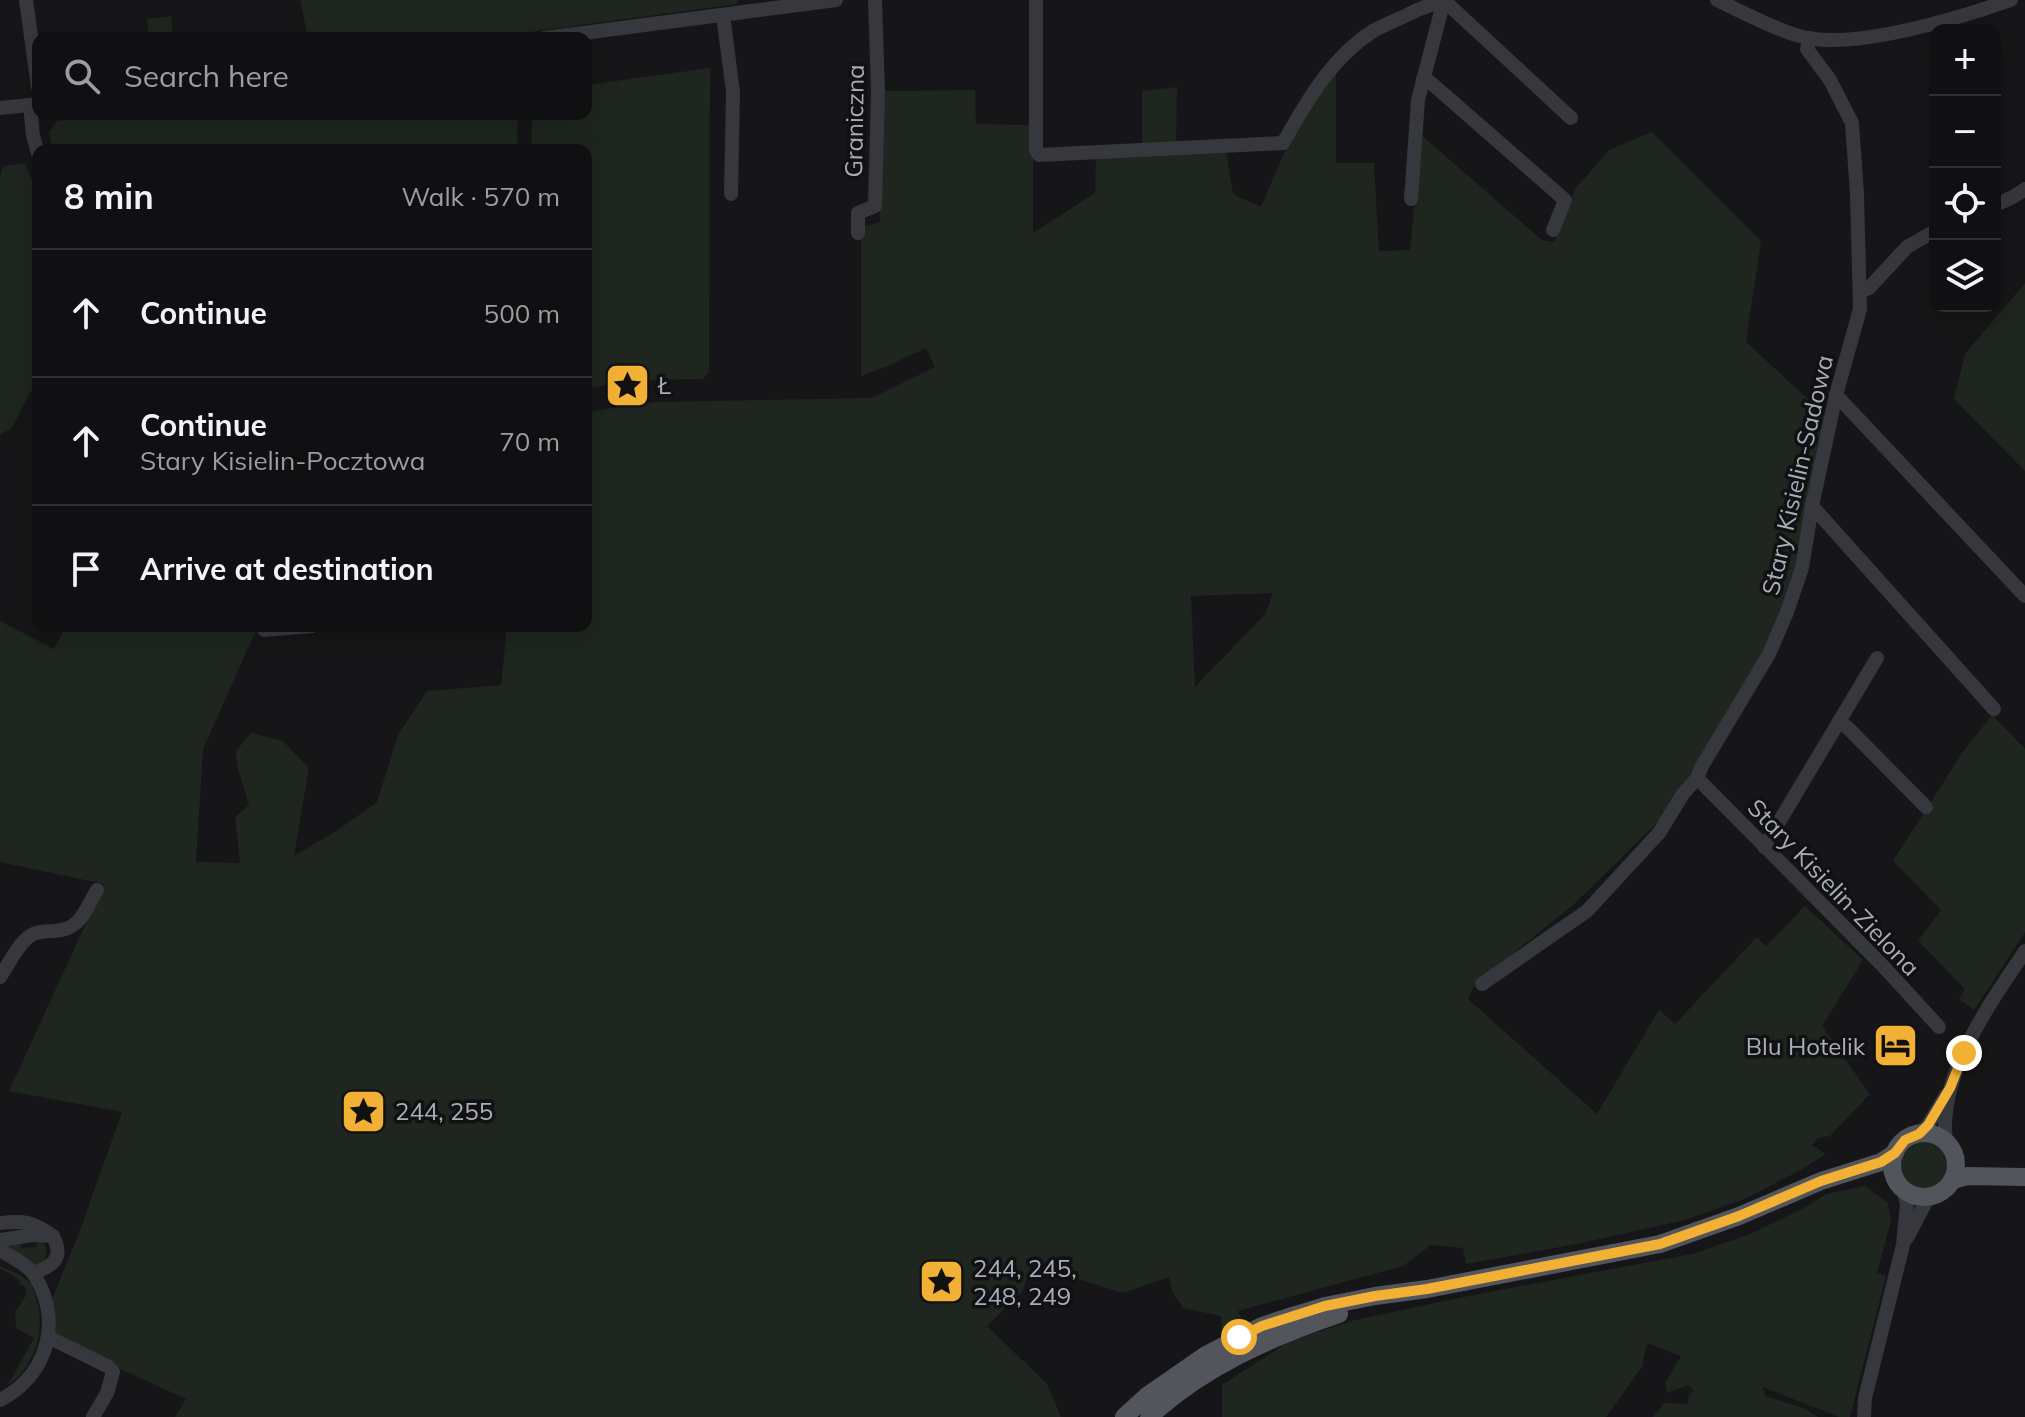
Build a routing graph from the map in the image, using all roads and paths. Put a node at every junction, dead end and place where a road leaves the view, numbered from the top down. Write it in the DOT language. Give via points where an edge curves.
graph roads {
  1 [pos="26,0"];
  2 [pos="836,0"];
  3 [pos="875,0"];
  4 [pos="1036,0"];
  5 [pos="1717,0"];
  6 [pos="2011,0"];
  7 [pos="795,2"];
  8 [pos="1443,2"];
  9 [pos="723,15"];
  10 [pos="591,32"];
  11 [pos="1810,38"];
  12 [pos="32,44"];
  13 [pos="1423,79"];
  14 [pos="32,104"];
  15 [pos="0,108"];
  16 [pos="1571,118"];
  17 [pos="34,120"];
  18 [pos="35,144"];
  19 [pos="2025,189"];
  20 [pos="731,194"];
  21 [pos="1411,199"];
  22 [pos="2001,202"];
  23 [pos="1553,230"];
  24 [pos="858,233"];
  25 [pos="1929,234"];
  26 [pos="1860,291"];
  27 [pos="1836,395"];
  28 [pos="1812,506"];
  29 [pos="2025,596"];
  30 [pos="1877,658"];
  31 [pos="1994,709"];
  32 [pos="1839,723"];
  33 [pos="1697,778"];
  34 [pos="1926,807"];
  35 [pos="1764,847"];
  36 [pos="97,890"];
  37 [pos="2025,951"];
  38 [pos="0,977"];
  39 [pos="1482,984"];
  40 [pos="1939,1027"];
  41 [pos="1950,1088"];
  42 [pos="1919,1134"];
  43 [pos="1951,1149"];
  44 [pos="1895,1153"];
  45 [pos="1848,1173"];
  46 [pos="2021,1177"];
  47 [pos="1952,1180"];
  48 [pos="1899,1183"];
  49 [pos="1929,1196"];
  50 [pos="0,1223"];
  51 [pos="39,1226"];
  52 [pos="0,1231"];
  53 [pos="53,1236"];
  54 [pos="0,1240"];
  55 [pos="1903,1245"];
  56 [pos="0,1250"];
  57 [pos="33,1273"];
  58 [pos="1427,1289"];
  59 [pos="48,1337"];
  60 [pos="0,1400"];
  61 [pos="93,1417"];
  62 [pos="1124,1417"];
  63 [pos="1149,1417"];
  64 [pos="1864,1417"];
  1 -- 12 [label="street"];
  2 -- 7 [label="street"];
  3 -- 24 [label="street, Graniczna" via="875,206 858,213"];
  4 -- 8 [label="street" via="1039,155 1283,143 1323,78 1357,42"];
  5 -- 11 [label="street"];
  6 -- 11 [label="street" via="1891,33"];
  7 -- 9 [label="street"];
  8 -- 13 [label="street"];
  8 -- 16 [label="street"];
  9 -- 10 [label="street"];
  9 -- 20 [label="street" via="733,92"];
  11 -- 26 [label="street, Stary Kisielin-Sadowa" via="1807,49 1852,123"];
  13 -- 21 [label="street"];
  13 -- 23 [label="street" via="1565,200"];
  14 -- 15 [label="street"];
  17 -- 18 [label="street"];
  19 -- 22 [label="street"];
  25 -- 26 [label="street"];
  26 -- 27 [label="street, Stary Kisielin-Sadowa" via="1860,309"];
  27 -- 28 [label="street, Stary Kisielin-Sadowa"];
  27 -- 29 [label="street"];
  28 -- 31 [label="street"];
  28 -- 33 [label="street, Stary Kisielin-Sadowa" via="1802,568 1781,628"];
  30 -- 32 [label="street"];
  32 -- 34 [label="street"];
  32 -- 35 [label="street"];
  33 -- 35 [label="street, Stary Kisielin-Zielona"];
  33 -- 39 [label="street, Stary Kisielin-Sadowa" via="1659,833 1587,911"];
  35 -- 40 [label="street, Stary Kisielin-Zielona"];
  36 -- 38 [label="street" via="73,927 31,935"];
  37 -- 41 [label="street" via="1970,1040"];
  41 -- 42 [label="street"];
  41 -- 43 [label="street" via="1945,1124"];
  42 -- 43 [label="main road" via="1938,1136"];
  42 -- 44 [label="main road"];
  43 -- 46 [label="main road"];
  43 -- 47 [label="main road" via="1956,1171"];
  44 -- 45 [label="main road"];
  44 -- 48 [label="main road" via="1892,1167"];
  45 -- 48 [label="main road"];
  45 -- 58 [label="main road" via="1660,1244"];
  46 -- 47 [label="main road"];
  47 -- 49 [label="main road"];
  48 -- 49 [label="main road" via="1916,1196"];
  48 -- 55 [label="street" via="1907,1204"];
  49 -- 55 [label="street"];
  50 -- 51 [label="street"];
  51 -- 52 [label="street"];
  51 -- 53 [label="street"];
  53 -- 54 [label="street"];
  53 -- 57 [label="street" via="55,1262"];
  55 -- 64 [label="street"];
  56 -- 57 [label="street"];
  57 -- 59 [label="street" via="47,1306"];
  58 -- 62 [label="main road" via="1325,1306 1262,1326 1206,1355"];
  58 -- 63 [label="main road" via="1326,1318 1253,1347"];
  59 -- 60 [label="street" via="28,1380"];
  59 -- 61 [label="street" via="113,1372"];
}
